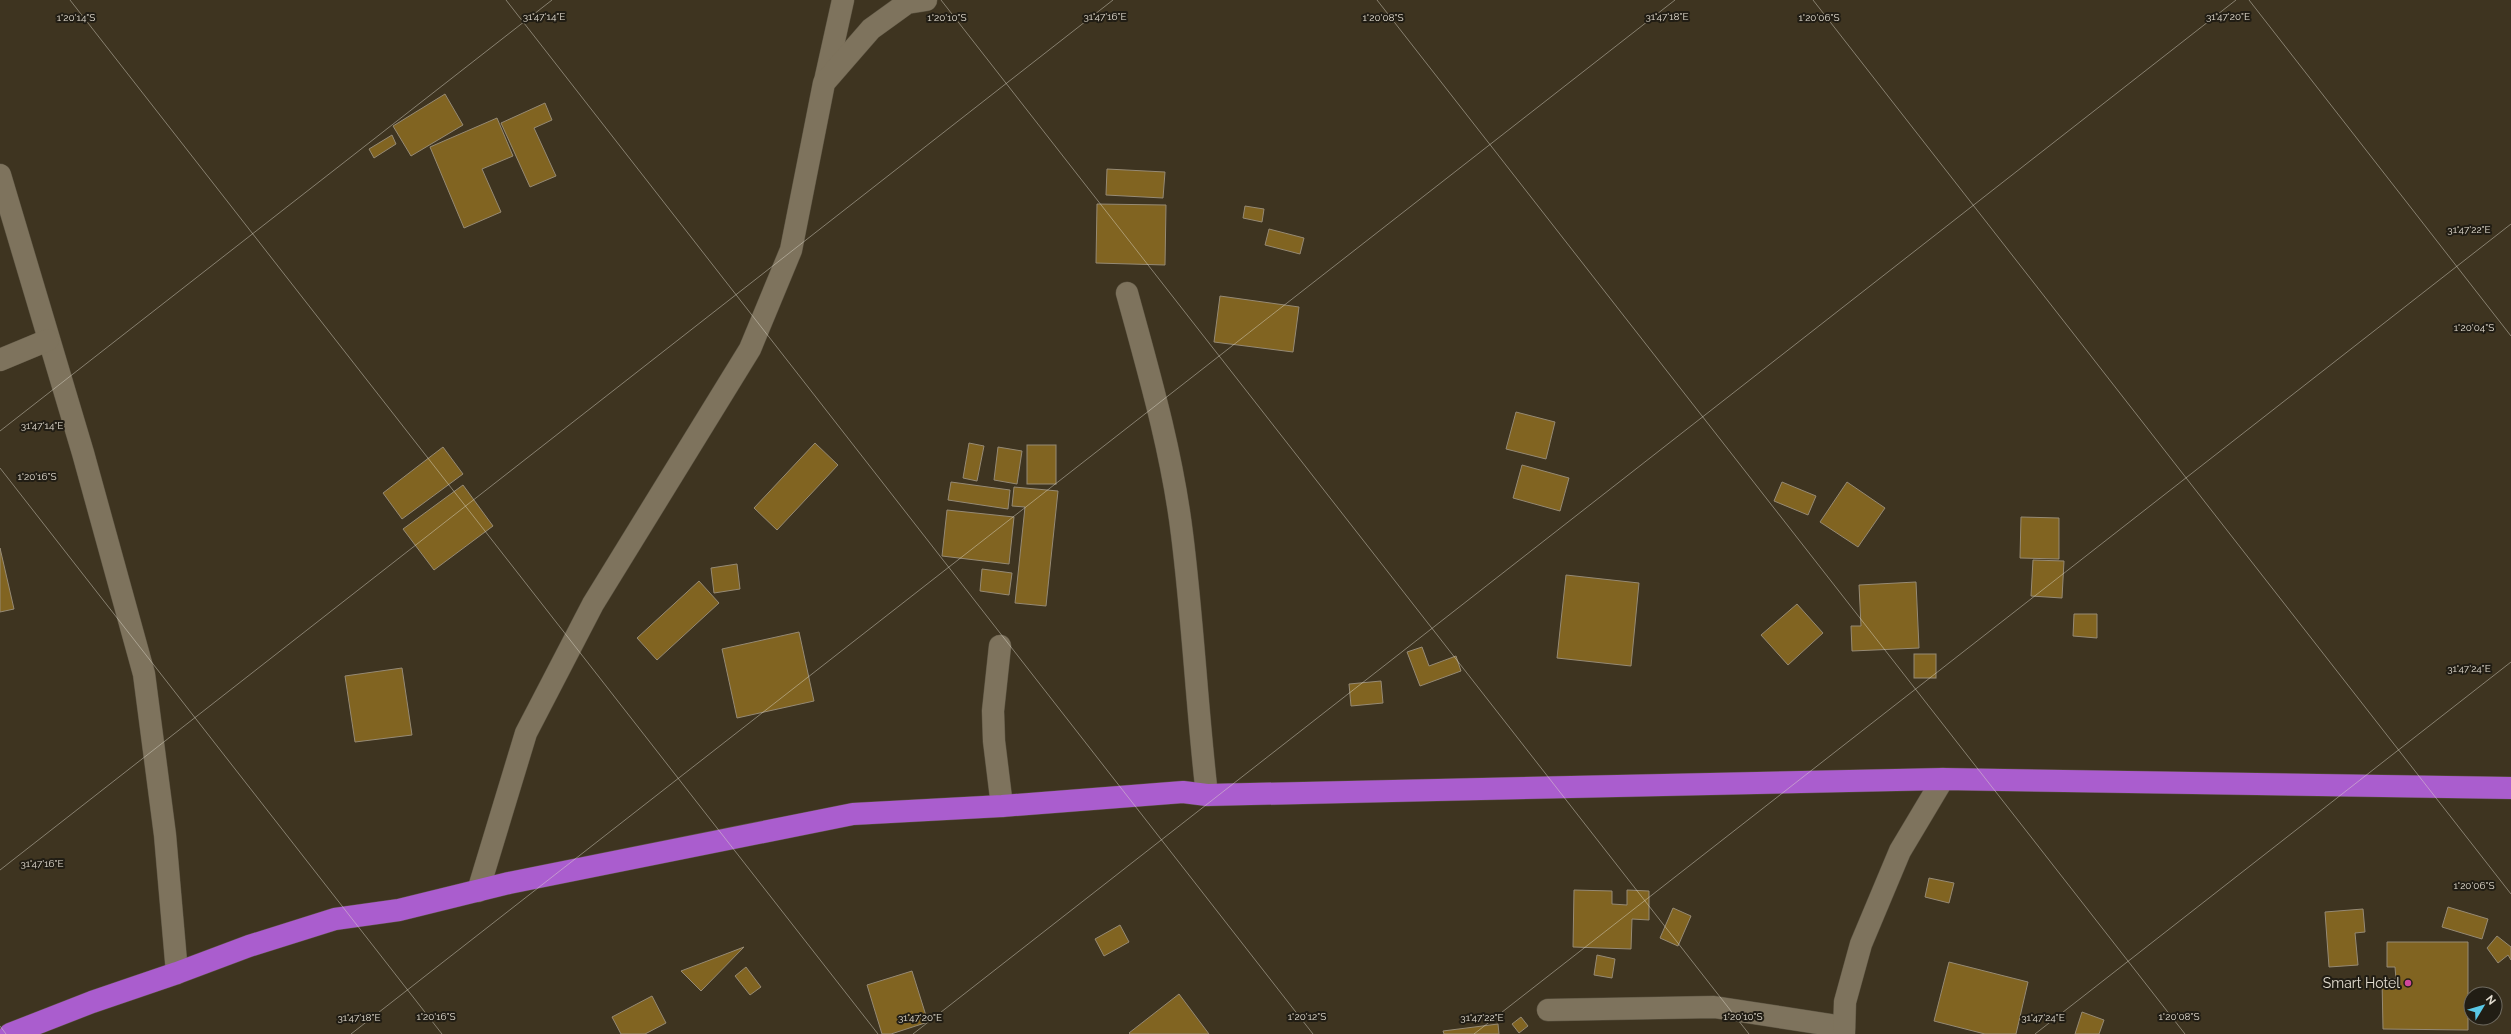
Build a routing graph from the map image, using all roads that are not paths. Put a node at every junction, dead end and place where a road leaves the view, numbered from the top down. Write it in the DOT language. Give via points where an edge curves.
graph roads {
  1 [pos="843,0"];
  2 [pos="926,0"];
  3 [pos="824,83"];
  4 [pos="0,174"];
  5 [pos="1127,293"];
  6 [pos="48,340"];
  7 [pos="0,360"];
  8 [pos="1000,646"];
  9 [pos="1943,779"];
  10 [pos="2511,788"];
  11 [pos="1207,796"];
  12 [pos="1002,806"];
  13 [pos="478,890"];
  14 [pos="177,973"];
  15 [pos="1548,1010"];
  16 [pos="1844,1030"];
  17 [pos="10,1034"];
  1 -- 3 [label="street"];
  2 -- 3 [label="street" via="907,3 871,29"];
  3 -- 13 [label="street" via="791,250 750,349 593,604 526,733"];
  4 -- 6 [label="street"];
  5 -- 11 [label="street" via="1164,425 1182,534"];
  6 -- 7 [label="street"];
  6 -- 14 [label="street" via="83,453 144,674 165,835"];
  8 -- 12 [label="street" via="993,711"];
  9 -- 10 [label="highway"];
  9 -- 11 [label="highway"];
  9 -- 16 [label="street" via="1900,851 1861,944 1845,1002"];
  11 -- 12 [label="highway" via="1183,792"];
  12 -- 13 [label="highway" via="853,814"];
  13 -- 14 [label="highway" via="399,910 335,919 249,946"];
  14 -- 17 [label="highway"];
  15 -- 16 [label="street" via="1714,1006"];
}
